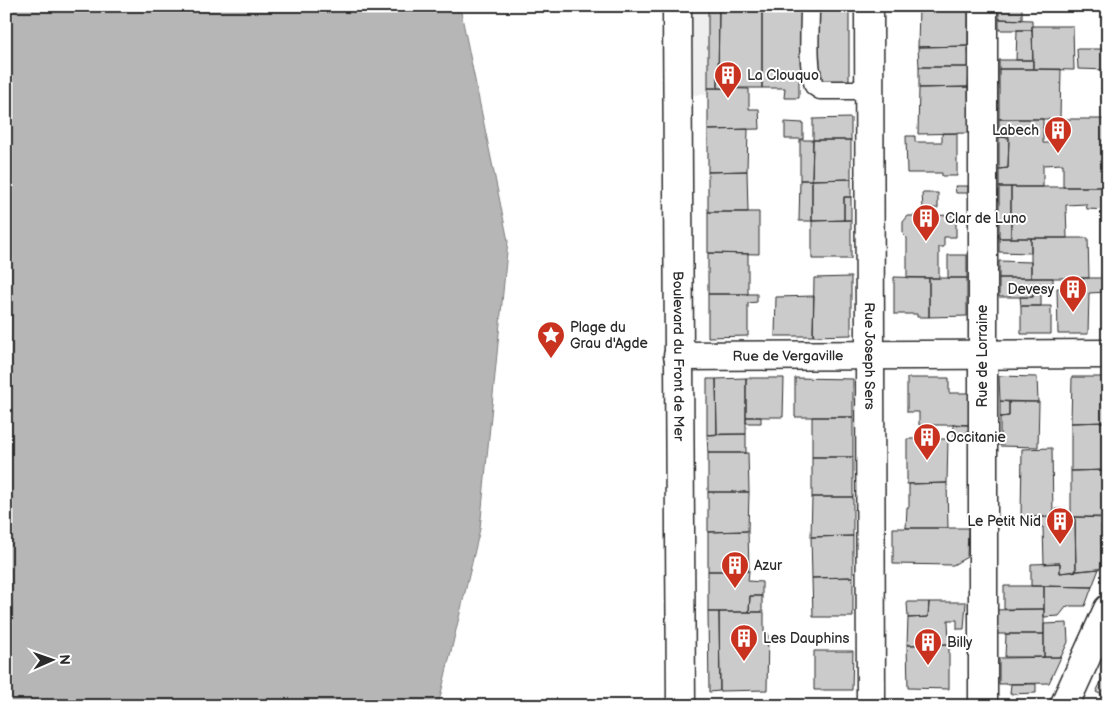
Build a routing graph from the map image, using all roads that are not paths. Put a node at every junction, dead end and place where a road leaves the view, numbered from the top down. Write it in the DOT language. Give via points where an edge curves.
graph roads {
  1 [pos="677,6"];
  2 [pos="810,6"];
  3 [pos="869,6"];
  4 [pos="983,6"];
  5 [pos="870,90"];
  6 [pos="1108,354"];
  7 [pos="678,356"];
  8 [pos="870,356"];
  9 [pos="982,356"];
  10 [pos="1108,609"];
  11 [pos="681,706"];
  12 [pos="871,706"];
  13 [pos="983,706"];
  14 [pos="1064,706"];
  1 -- 7 [label="street, Boulevard du Front de Mer"];
  2 -- 5 [label="lane" via="814,86 820,90"];
  3 -- 5 [label="street, Rue Joseph Sers"];
  4 -- 9 [label="street, Rue de Lorraine"];
  5 -- 8 [label="street, Rue Joseph Sers"];
  6 -- 9 [label="street, Rue de Vergaville"];
  7 -- 8 [label="street, Rue de Vergaville"];
  7 -- 11 [label="street, Boulevard du Front de Mer"];
  8 -- 9 [label="street, Rue de Vergaville"];
  8 -- 12 [label="street, Rue Joseph Sers"];
  9 -- 13 [label="street, Rue de Lorraine"];
  10 -- 14 [label="street"];
}
